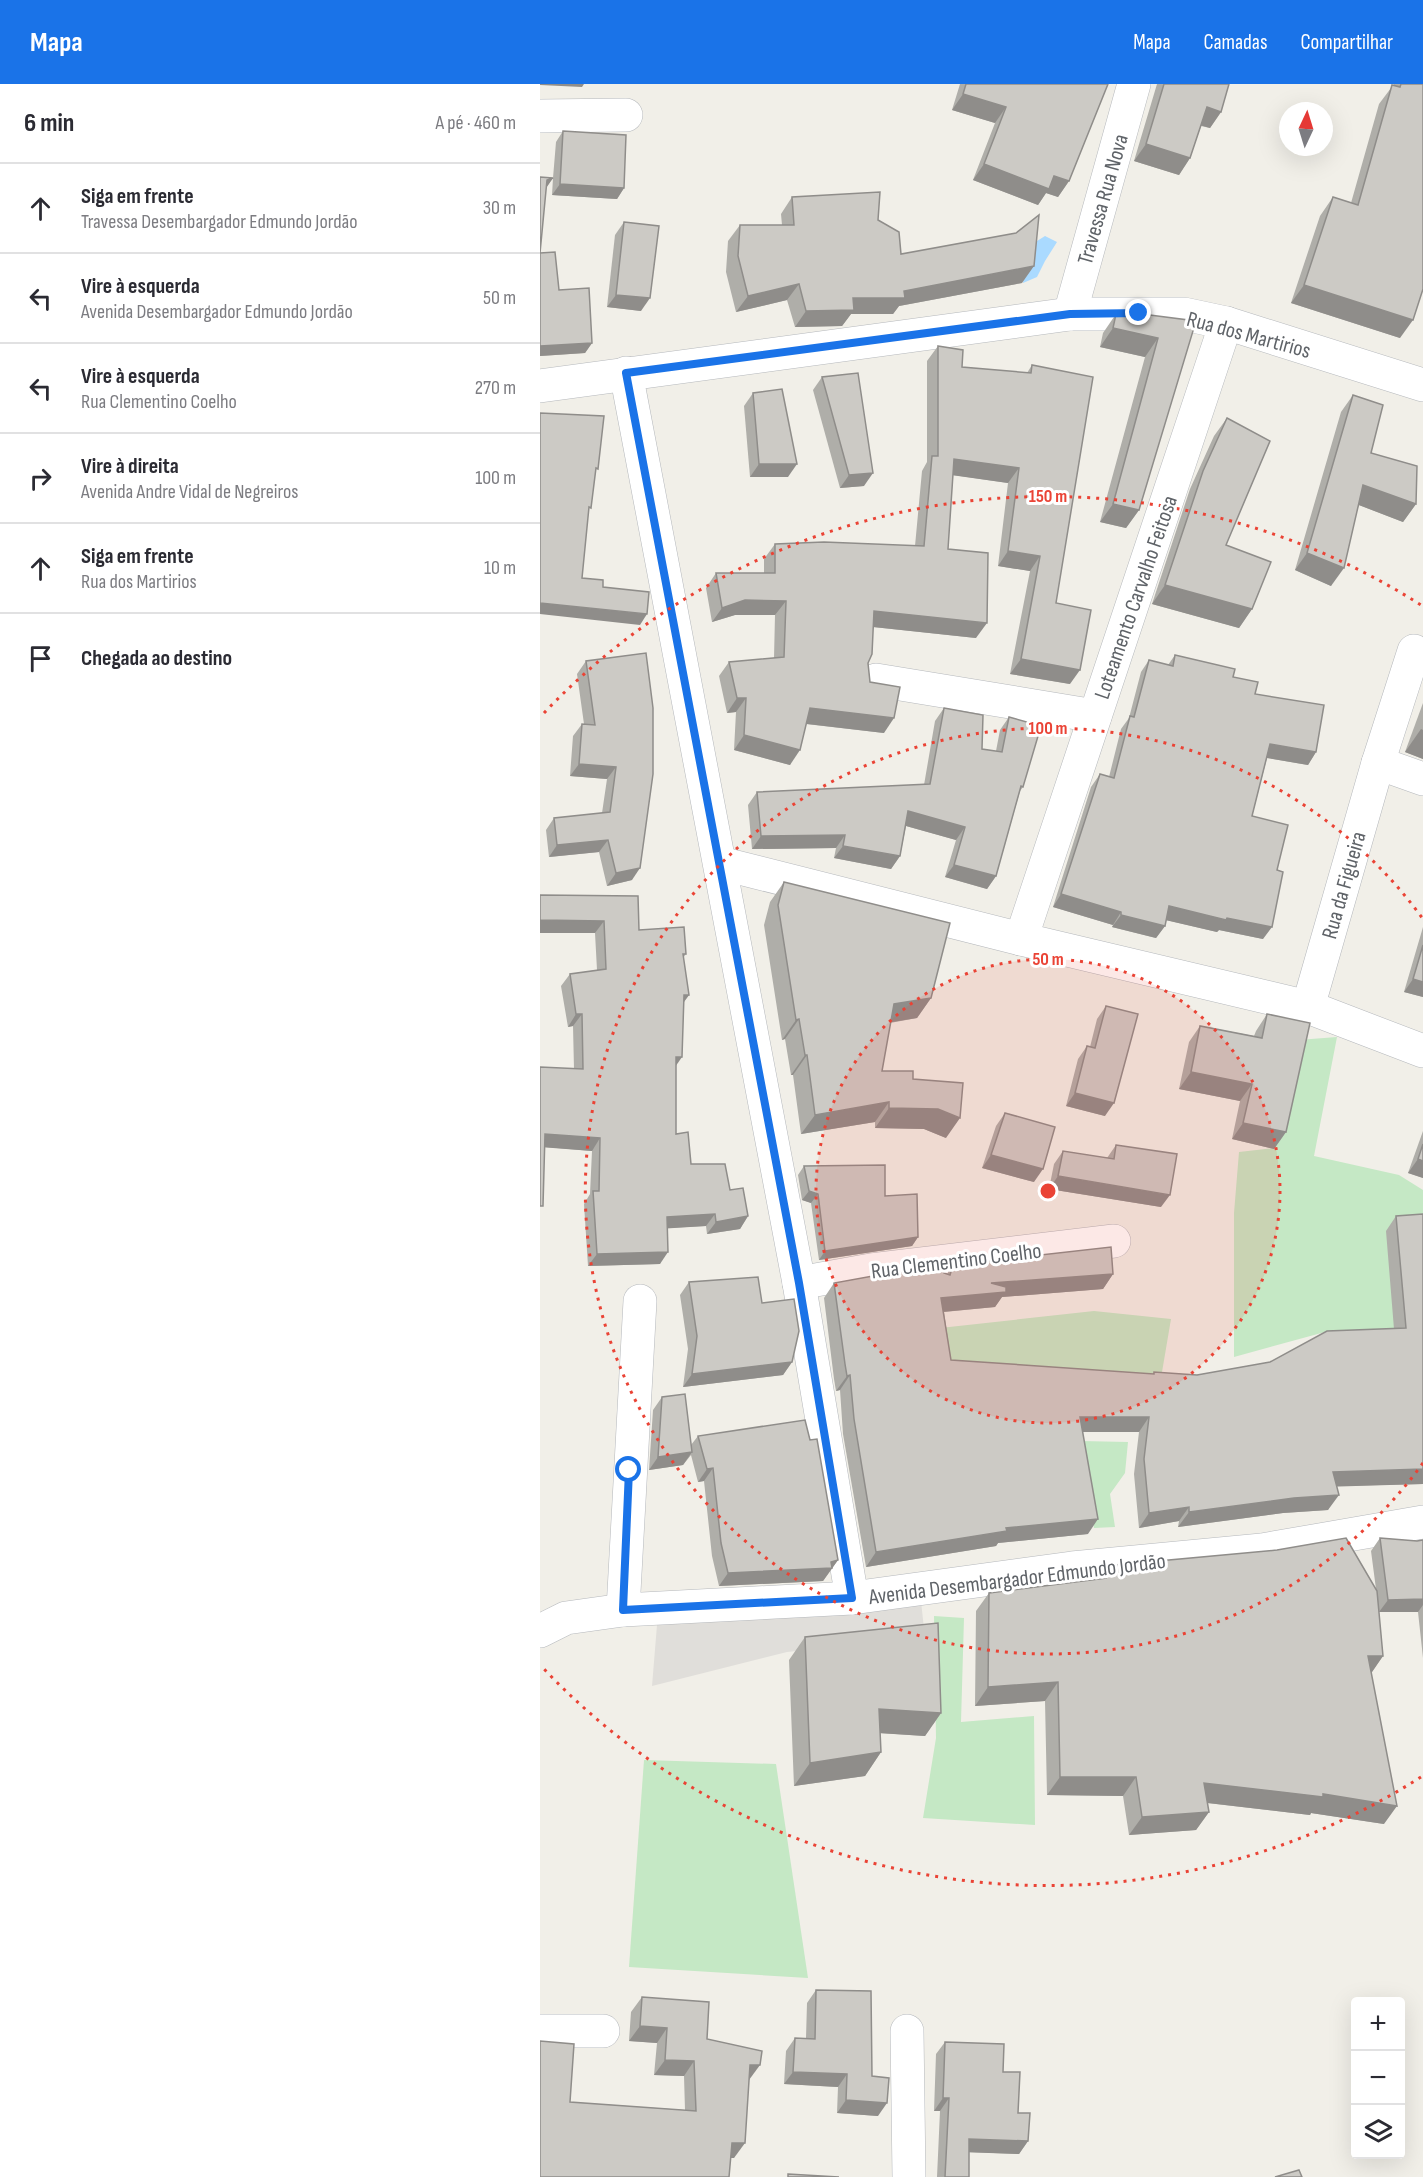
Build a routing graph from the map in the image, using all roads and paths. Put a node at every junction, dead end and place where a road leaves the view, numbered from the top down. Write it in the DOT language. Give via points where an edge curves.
graph roads {
  1 [pos="1134,84"];
  2 [pos="626,115"];
  3 [pos="540,116"];
  4 [pos="1070,314"];
  5 [pos="1226,324"];
  6 [pos="626,373"];
  7 [pos="1423,385"];
  8 [pos="540,386"];
  9 [pos="1414,651"];
  10 [pos="876,680"];
  11 [pos="1095,716"];
  12 [pos="1378,763"];
  13 [pos="1423,779"];
  14 [pos="720,863"];
  15 [pos="1021,939"];
  16 [pos="1308,1006"];
  17 [pos="1423,1051"];
  18 [pos="1114,1241"];
  19 [pos="799,1283"];
  20 [pos="640,1301"];
  21 [pos="1423,1522"];
  22 [pos="852,1598"];
  23 [pos="623,1610"];
  24 [pos="549,1621"];
  25 [pos="540,2031"];
  26 [pos="603,2031"];
  27 [pos="907,2031"];
  28 [pos="909,2177"];
  1 -- 4 [label="street, Travessa Rua Nova"];
  2 -- 3 [label="street"];
  4 -- 5 [label="street, Rua dos Martirios" via="1184,314"];
  4 -- 6 [label="street, Rua dos Martirios"];
  5 -- 7 [label="street, Rua dos Martirios"];
  5 -- 11 [label="street, Loteamento Carvalho Feitosa"];
  6 -- 8 [label="street, Rua dos Martirios"];
  6 -- 14 [label="street"];
  9 -- 12 [label="street, Rua da Figueira"];
  10 -- 11 [label="street"];
  11 -- 15 [label="street, Loteamento Carvalho Feitosa"];
  12 -- 13 [label="street"];
  12 -- 16 [label="street, Rua da Figueira"];
  14 -- 15 [label="street"];
  14 -- 19 [label="street"];
  15 -- 16 [label="street"];
  16 -- 17 [label="street"];
  18 -- 19 [label="street, Rua Clementino Coelho" via="871,1270"];
  19 -- 22 [label="street"];
  20 -- 23 [label="street"];
  21 -- 22 [label="street, Avenida Desembargador Edmundo Jordão" via="1262,1550 1072,1568"];
  22 -- 23 [label="street, Avenida Desembargador Edmundo Jordão"];
  23 -- 24 [label="street, Avenida Desembargador Edmundo Jordão"];
  25 -- 26 [label="street"];
  27 -- 28 [label="street"];
}
